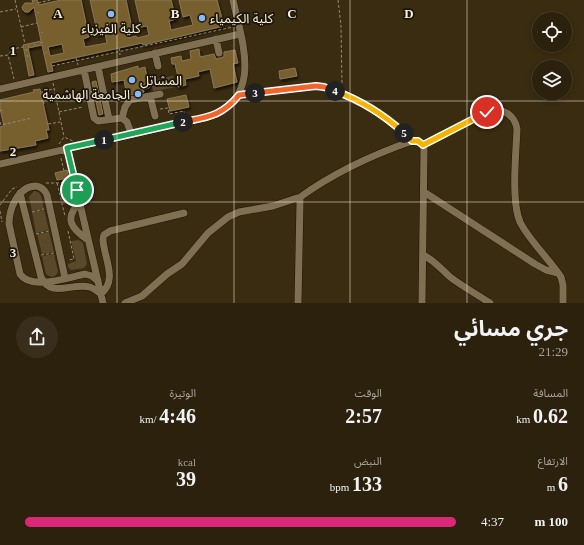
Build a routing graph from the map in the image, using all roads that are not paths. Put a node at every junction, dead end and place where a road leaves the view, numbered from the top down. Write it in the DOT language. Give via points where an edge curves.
graph roads {
  1 [pos="233,0"];
  2 [pos="240,34"];
  3 [pos="216,40"];
  4 [pos="219,53"];
  5 [pos="155,54"];
  6 [pos="158,66"];
  7 [pos="98,67"];
  8 [pos="84,70"];
  9 [pos="0,89"];
  10 [pos="160,94"];
  11 [pos="239,95"];
  12 [pos="150,96"];
  13 [pos="154,113"];
  14 [pos="122,118"];
  15 [pos="109,119"];
  16 [pos="131,133"];
  17 [pos="412,141"];
  18 [pos="423,145"];
  19 [pos="67,148"];
  20 [pos="0,164"];
  21 [pos="424,192"];
  22 [pos="20,193"];
  23 [pos="299,198"];
  24 [pos="80,202"];
  25 [pos="184,213"];
  26 [pos="88,240"];
  27 [pos="423,255"];
  28 [pos="558,273"];
  29 [pos="65,278"];
  30 [pos="98,280"];
  31 [pos="43,283"];
  32 [pos="100,294"];
  33 [pos="102,303"];
  34 [pos="125,303"];
  35 [pos="298,303"];
  36 [pos="422,303"];
  37 [pos="490,303"];
  38 [pos="563,303"];
  1 -- 2 [label="street"];
  2 -- 3 [label="street"];
  2 -- 11 [label="street" via="246,71"];
  3 -- 4 [label="street"];
  3 -- 5 [label="street"];
  5 -- 6 [label="street"];
  5 -- 7 [label="street"];
  7 -- 8 [label="street"];
  7 -- 15 [label="street"];
  8 -- 9 [label="street"];
  8 -- 15 [label="street" via="94,118 98,121"];
  10 -- 12 [label="street"];
  11 -- 16 [label="street" via="228,107 215,114"];
  11 -- 17 [label="street" via="324,87 356,100 385,118"];
  12 -- 13 [label="street"];
  12 -- 14 [label="street" via="130,100 125,106"];
  14 -- 15 [label="street"];
  14 -- 16 [label="street" via="127,122"];
  16 -- 19 [label="street"];
  17 -- 18 [label="street" via="418,141"];
  17 -- 23 [label="street" via="346,168"];
  18 -- 21 [label="street"];
  18 -- 28 [label="street" via="492,110 500,110 511,116 516,122 517,129 515,191 518,215 525,229"];
  19 -- 20 [label="street" via="59,147"];
  19 -- 24 [label="street"];
  21 -- 27 [label="street"];
  21 -- 28 [label="street" via="535,264"];
  22 -- 29 [label="street" via="33,187 45,191"];
  22 -- 31 [label="street"];
  22 -- 31 [label="street" via="9,217 20,274 30,282"];
  23 -- 34 [label="street" via="228,217 208,233 182,264 142,296"];
  23 -- 35 [label="street"];
  24 -- 26 [label="street"];
  24 -- 26 [label="street" via="71,214 73,227"];
  25 -- 32 [label="street" via="110,231 104,235 110,279"];
  26 -- 30 [label="street"];
  27 -- 36 [label="street"];
  27 -- 37 [label="street"];
  28 -- 38 [label="street" via="564,285"];
  29 -- 30 [label="street" via="85,274"];
  29 -- 31 [label="street"];
  30 -- 32 [label="street"];
  31 -- 32 [label="street" via="55,289 90,287"];
  32 -- 33 [label="street"];
}
